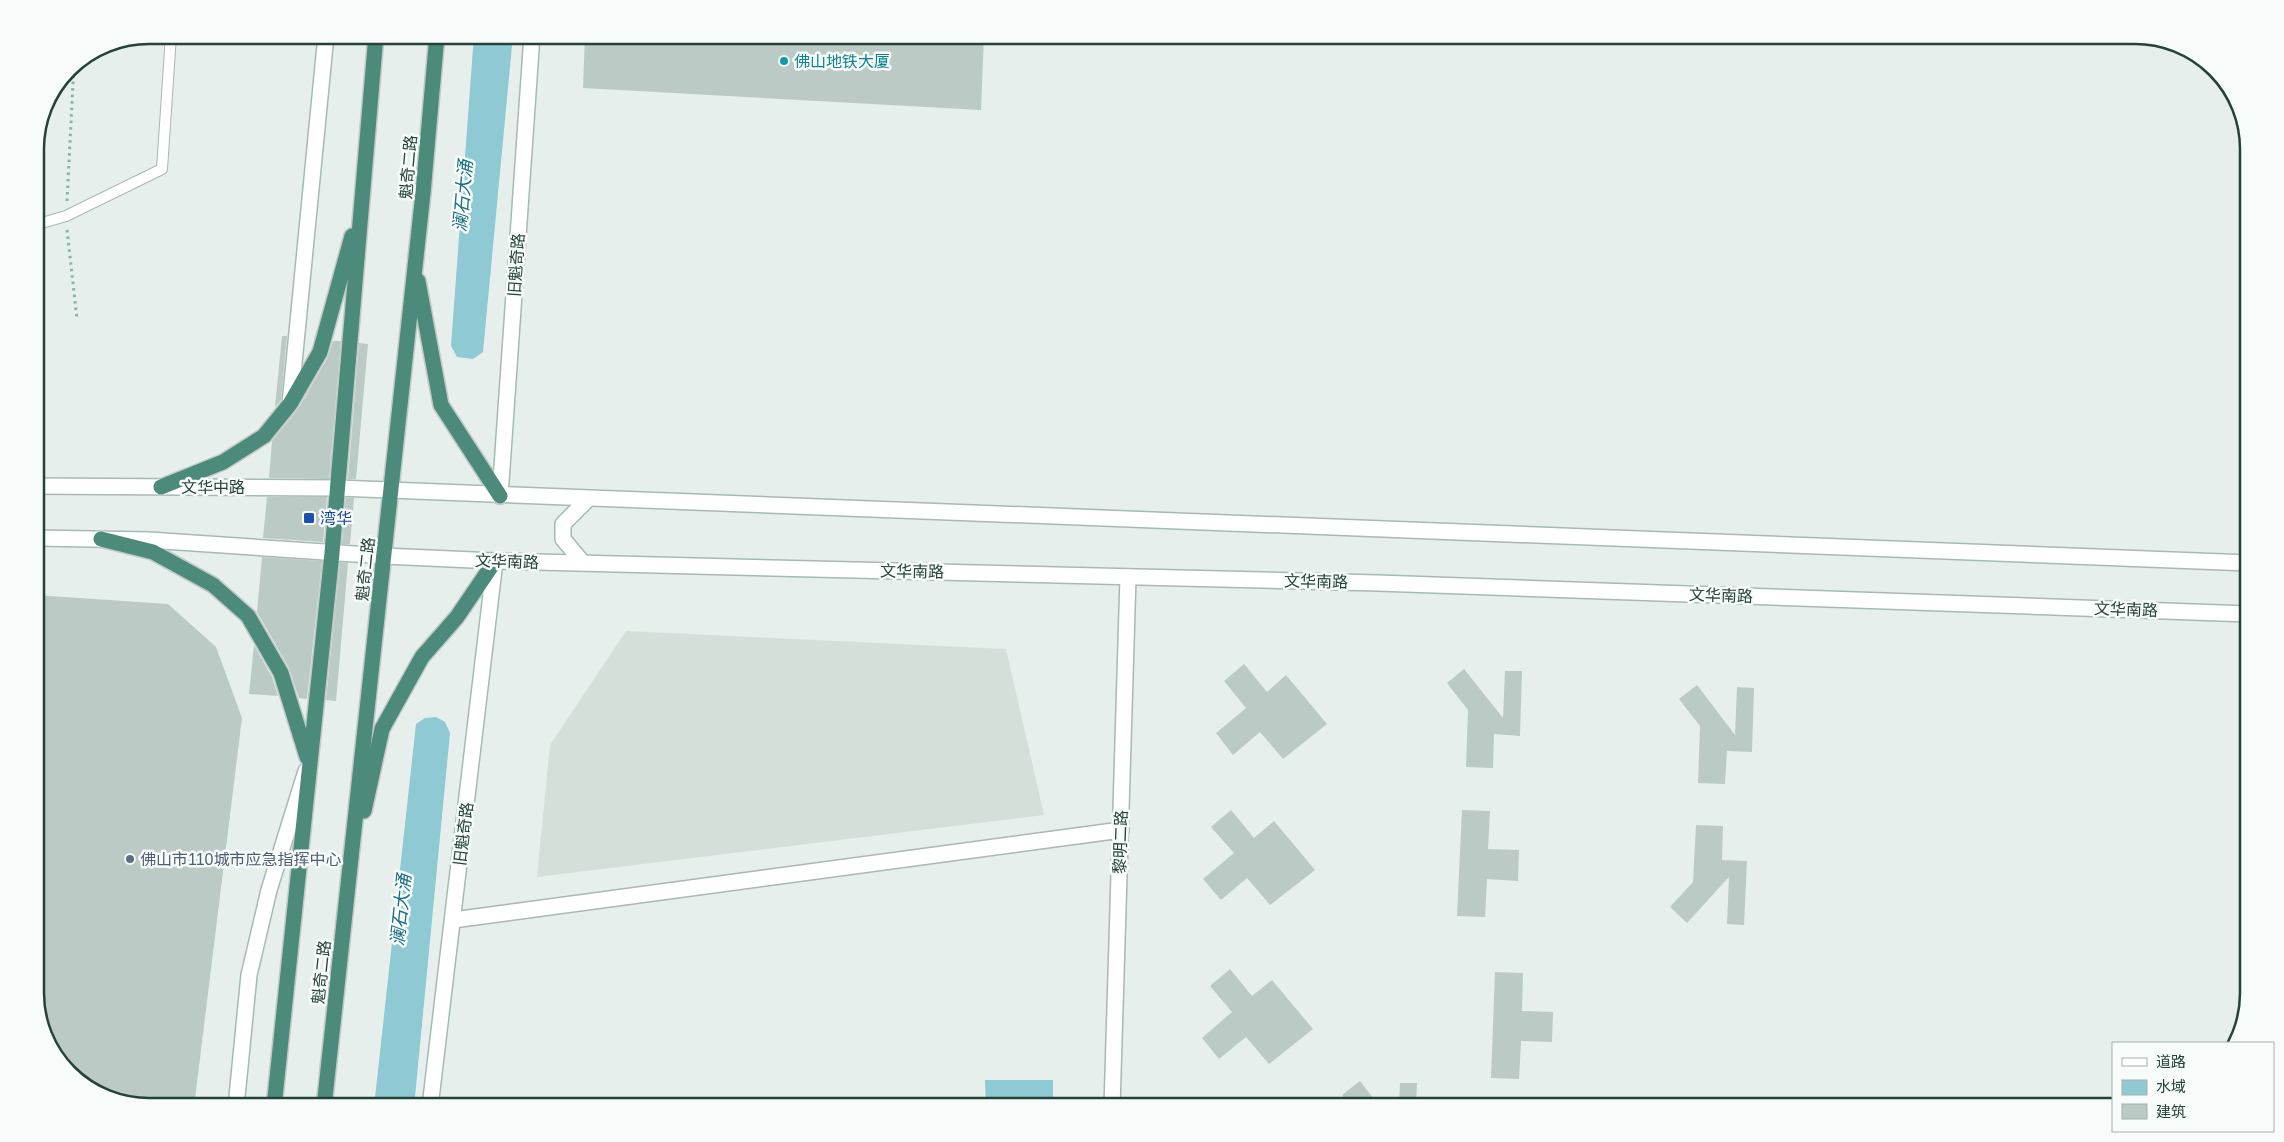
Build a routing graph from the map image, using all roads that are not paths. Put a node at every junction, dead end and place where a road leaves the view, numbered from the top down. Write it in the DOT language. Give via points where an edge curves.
graph roads {
  1 [pos="170,44"];
  2 [pos="325,44"];
  3 [pos="375,44"];
  4 [pos="436,44"];
  5 [pos="531,44"];
  6 [pos="365,174"];
  7 [pos="44,222"];
  8 [pos="415,264"];
  9 [pos="290,404"];
  10 [pos="44,486"];
  11 [pos="160,487"];
  12 [pos="338,488"];
  13 [pos="390,491"];
  14 [pos="500,496"];
  15 [pos="588,499"];
  16 [pos="44,538"];
  17 [pos="100,539"];
  18 [pos="332,553"];
  19 [pos="384,556"];
  20 [pos="495,561"];
  21 [pos="2240,563"];
  22 [pos="583,564"];
  23 [pos="1128,577"];
  24 [pos="2240,614"];
  25 [pos="308,762"];
  26 [pos="1121,830"];
  27 [pos="347,884"];
  28 [pos="453,920"];
  29 [pos="237,1098"];
  30 [pos="275,1098"];
  31 [pos="325,1098"];
  32 [pos="431,1098"];
  33 [pos="1112,1098"];
  1 -- 7 [label="lane" via="162,169 66,216"];
  2 -- 9 [label="main road"];
  3 -- 6 [label="highway, 魁奇二路"];
  4 -- 8 [label="highway, 魁奇二路"];
  5 -- 14 [label="main road, 旧魁奇路"];
  6 -- 9 [label="highway" via="320,352"];
  6 -- 12 [label="highway, 魁奇二路"];
  8 -- 13 [label="highway, 魁奇二路"];
  8 -- 14 [label="highway" via="441,405"];
  9 -- 11 [label="highway" via="264,436 222,462"];
  10 -- 11 [label="main road, 文华中路"];
  11 -- 12 [label="main road, 文华中路"];
  12 -- 13 [label="main road, 文华中路"];
  12 -- 18 [label="highway, 魁奇二路"];
  13 -- 14 [label="main road"];
  13 -- 19 [label="highway, 魁奇二路"];
  14 -- 15 [label="main road"];
  15 -- 21 [label="main road"];
  15 -- 22 [label="main road" via="563,524 563,539"];
  16 -- 17 [label="main road"];
  17 -- 18 [label="main road"];
  17 -- 25 [label="highway" via="153,552 213,585 248,616 281,673"];
  18 -- 19 [label="main road"];
  18 -- 30 [label="highway, 魁奇二路"];
  19 -- 20 [label="main road, 文华南路"];
  19 -- 27 [label="highway, 魁奇二路"];
  20 -- 22 [label="main road, 文华南路"];
  20 -- 27 [label="highway" via="457,616 422,657 382,729"];
  20 -- 28 [label="main road, 旧魁奇路"];
  22 -- 23 [label="main road, 文华南路"];
  23 -- 24 [label="main road, 文华南路"];
  23 -- 26 [label="main road, 黎明二路"];
  25 -- 29 [label="main road" via="269,890 250,975"];
  26 -- 28 [label="main road"];
  26 -- 33 [label="main road, 黎明二路"];
  27 -- 31 [label="highway, 魁奇二路"];
  28 -- 32 [label="main road, 旧魁奇路"];
}
